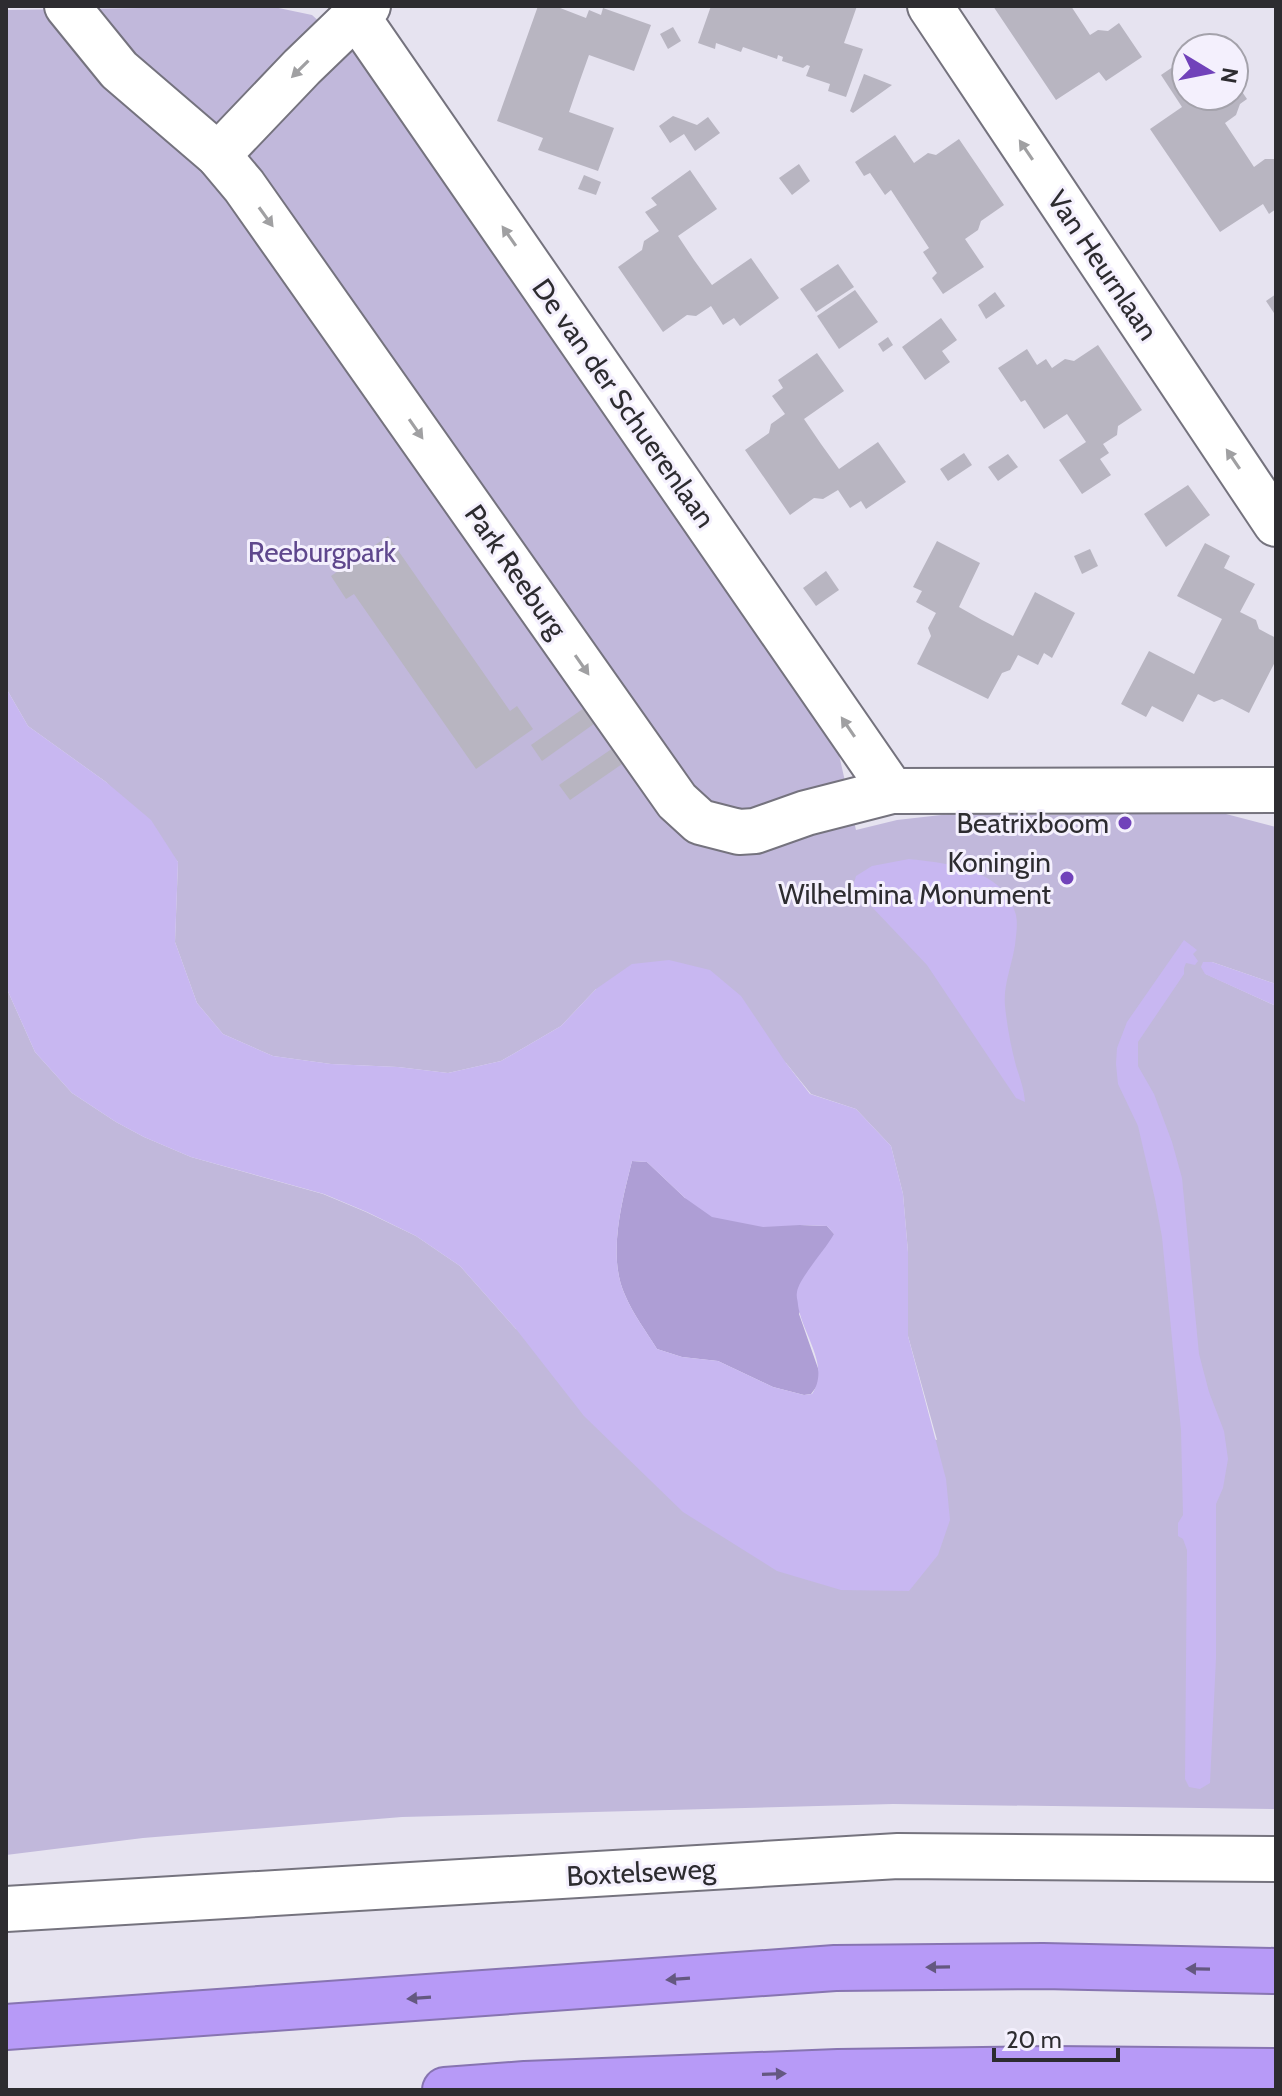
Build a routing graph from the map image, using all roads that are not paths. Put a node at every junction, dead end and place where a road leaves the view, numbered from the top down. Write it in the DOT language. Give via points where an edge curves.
graph roads {
  1 [pos="67,6"];
  2 [pos="930,6"];
  3 [pos="362,10"];
  4 [pos="218,155"];
  5 [pos="1276,524"];
  6 [pos="1276,790"];
  7 [pos="892,791"];
  8 [pos="1276,1859"];
  9 [pos="6,1909"];
  10 [pos="1276,1971"];
  11 [pos="6,2027"];
  12 [pos="1276,2071"];
  13 [pos="445,2090"];
  1 -- 4 [label="street, Park Reeburg" via="119,70"];
  5 -- 2 [label="street, Van Heurnlaan, one-way"];
  3 -- 4 [label="street, one-way"];
  7 -- 3 [label="street, De van der Schuerenlaan, one-way"];
  4 -- 7 [label="street, Park Reeburg, one-way" via="677,801 700,822 739,832"];
  6 -- 7 [label="street, Park Reeburg"];
  8 -- 9 [label="street, Boxtelseweg" via="898,1856"];
  10 -- 11 [label="highway, one-way" via="835,1968"];
  13 -- 12 [label="highway, one-way" via="838,2072"];
}
